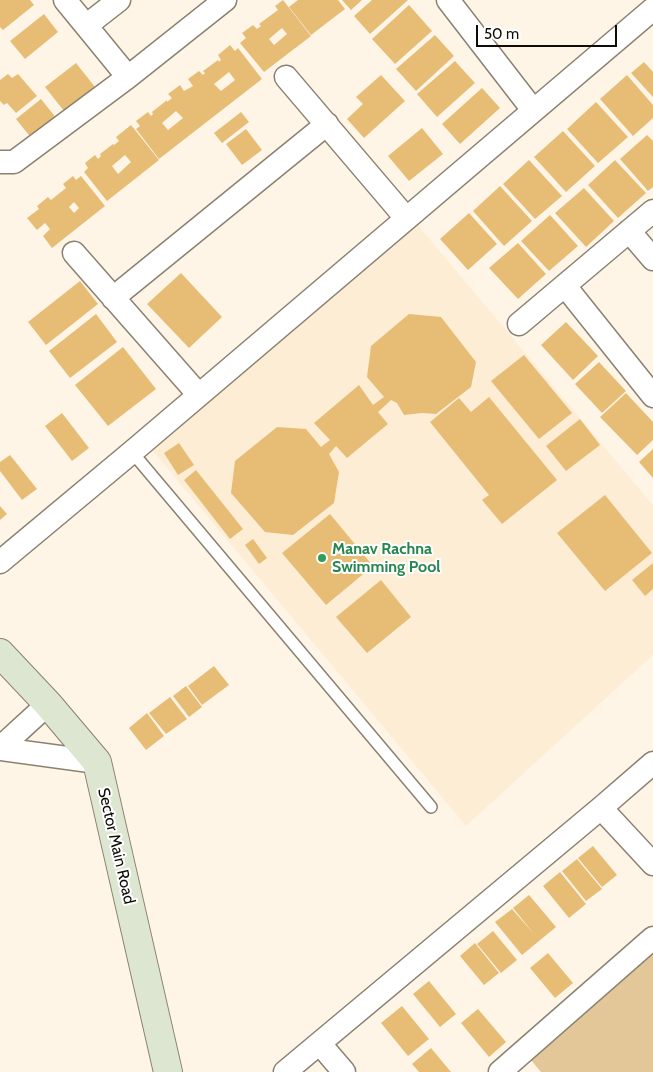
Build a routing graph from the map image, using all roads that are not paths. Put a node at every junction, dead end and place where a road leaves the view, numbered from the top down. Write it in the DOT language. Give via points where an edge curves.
graph roads {
  1 [pos="65,0"];
  2 [pos="119,0"];
  3 [pos="225,0"];
  4 [pos="448,0"];
  5 [pos="651,13"];
  6 [pos="87,25"];
  7 [pos="128,77"];
  8 [pos="286,77"];
  9 [pos="533,110"];
  10 [pos="327,124"];
  11 [pos="0,162"];
  12 [pos="653,211"];
  13 [pos="406,218"];
  14 [pos="630,231"];
  15 [pos="74,253"];
  16 [pos="653,259"];
  17 [pos="565,286"];
  18 [pos="113,298"];
  19 [pos="519,324"];
  20 [pos="198,394"];
  21 [pos="653,396"];
  22 [pos="132,452"];
  23 [pos="0,562"];
  24 [pos="0,653"];
  25 [pos="48,704"];
  26 [pos="0,749"];
  27 [pos="96,762"];
  28 [pos="653,763"];
  29 [pos="431,807"];
  30 [pos="601,808"];
  31 [pos="653,864"];
  32 [pos="653,938"];
  33 [pos="320,1044"];
  34 [pos="511,1068"];
  35 [pos="168,1072"];
  36 [pos="285,1072"];
  37 [pos="344,1072"];
  1 -- 6 [label="street"];
  2 -- 6 [label="street"];
  3 -- 7 [label="street"];
  4 -- 9 [label="street"];
  5 -- 9 [label="street"];
  6 -- 7 [label="street"];
  7 -- 11 [label="street" via="14,162"];
  8 -- 10 [label="street"];
  9 -- 13 [label="street"];
  10 -- 13 [label="street"];
  10 -- 18 [label="street"];
  12 -- 14 [label="street"];
  13 -- 20 [label="street"];
  14 -- 16 [label="street"];
  14 -- 17 [label="street"];
  15 -- 18 [label="street"];
  17 -- 19 [label="street"];
  17 -- 21 [label="street"];
  18 -- 20 [label="street"];
  20 -- 22 [label="street"];
  22 -- 23 [label="street"];
  22 -- 29 [label="lane"];
  24 -- 25 [label="street, Sector Main Road"];
  25 -- 26 [label="street"];
  25 -- 27 [label="street, Sector Main Road"];
  26 -- 27 [label="street"];
  27 -- 35 [label="street, Sector Main Road"];
  28 -- 30 [label="street"];
  30 -- 31 [label="street"];
  30 -- 33 [label="street"];
  32 -- 34 [label="street"];
  33 -- 36 [label="street"];
  33 -- 37 [label="street"];
}
